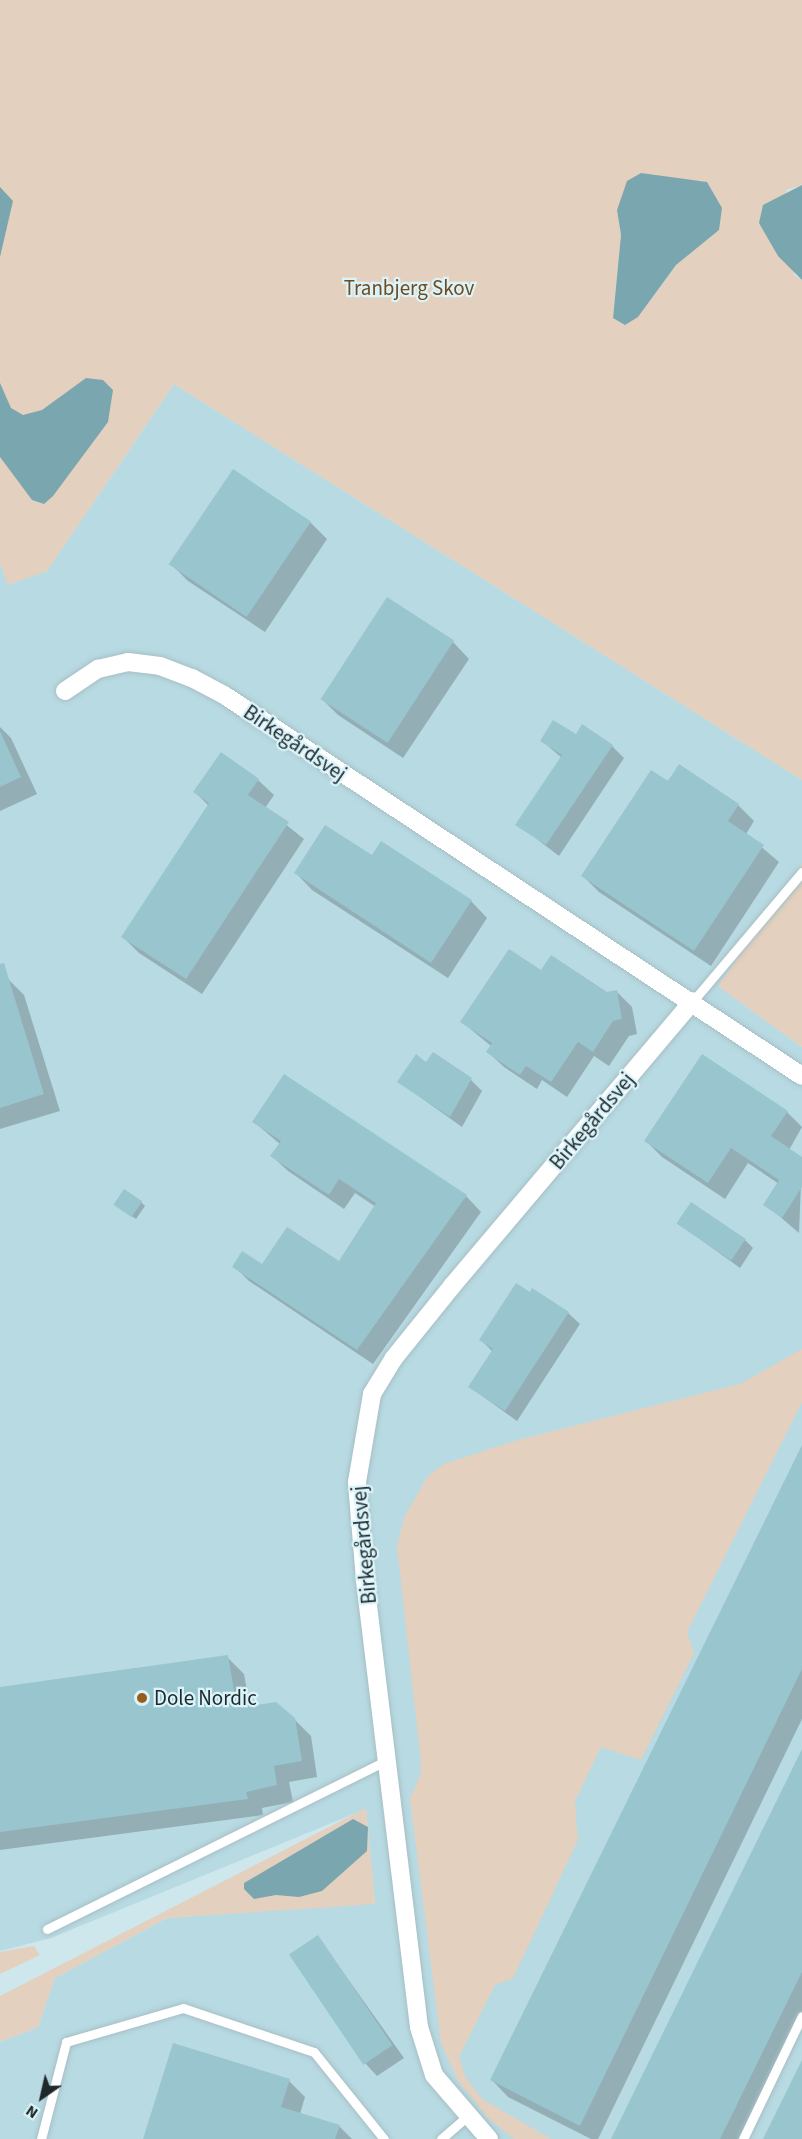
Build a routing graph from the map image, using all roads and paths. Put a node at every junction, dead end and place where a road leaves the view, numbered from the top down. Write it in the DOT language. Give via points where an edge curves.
graph roads {
  1 [pos="65,691"];
  2 [pos="802,872"];
  3 [pos="693,1001"];
  4 [pos="802,1076"];
  5 [pos="387,1760"];
  6 [pos="47,1929"];
  7 [pos="802,2016"];
  8 [pos="466,2117"];
  9 [pos="41,2139"];
  10 [pos="384,2139"];
  11 [pos="441,2139"];
  12 [pos="489,2139"];
  13 [pos="743,2139"];
  1 -- 3 [label="street, Birkegårdsvej" via="98,669 128,662 160,666 192,678"];
  2 -- 3 [label="lane"];
  3 -- 4 [label="street, Birkegårdsvej"];
  3 -- 5 [label="street, Birkegårdsvej" via="452,1286 394,1358 372,1394 357,1482"];
  5 -- 6 [label="lane"];
  5 -- 8 [label="street, Birkegårdsvej" via="419,2027 434,2074"];
  7 -- 13 [label="lane"];
  8 -- 11 [label="lane"];
  8 -- 12 [label="street, Birkegårdsvej"];
  9 -- 10 [label="lane" via="66,2042 183,2008 314,2052"];
}
